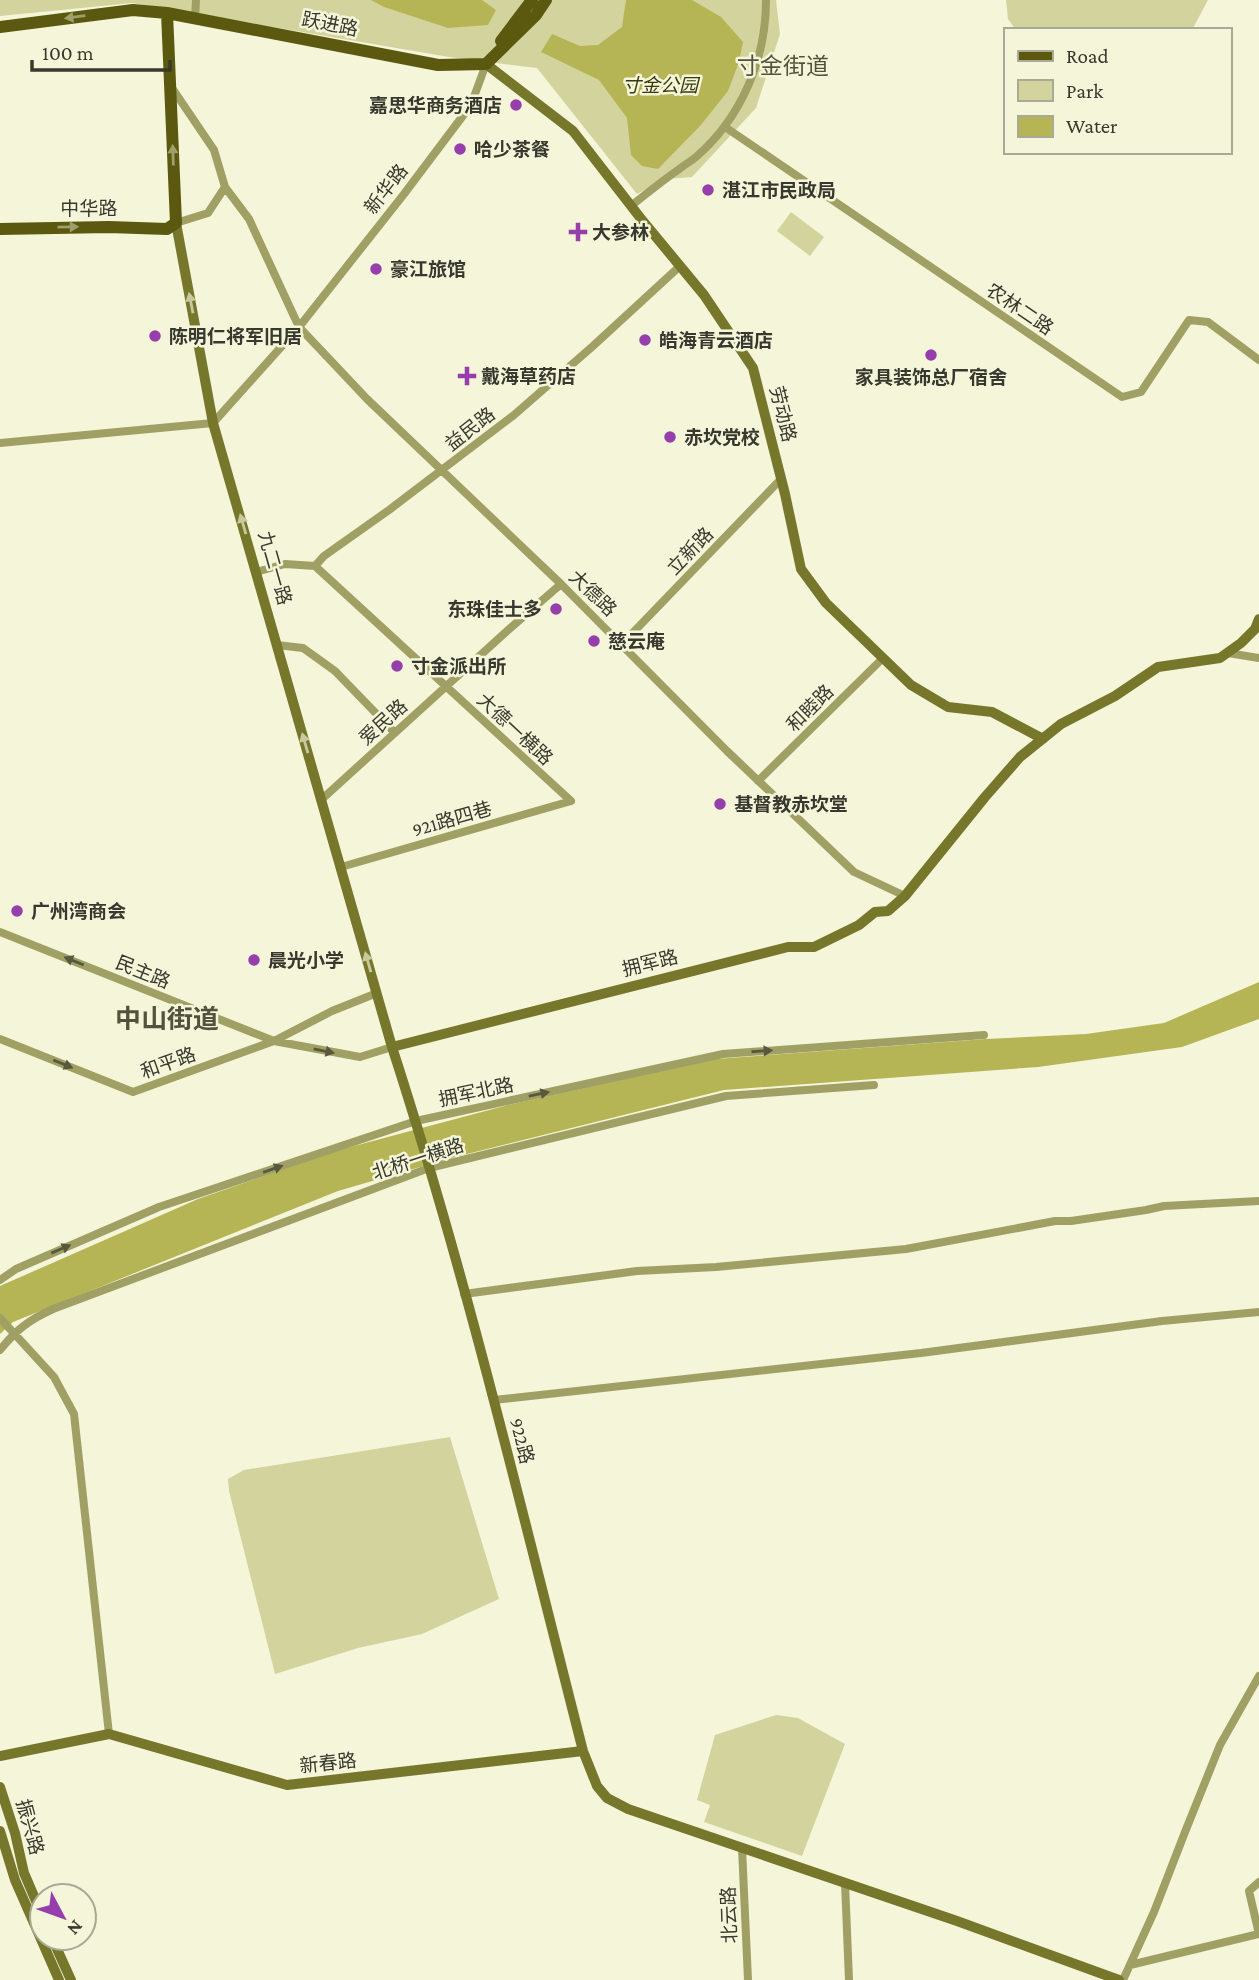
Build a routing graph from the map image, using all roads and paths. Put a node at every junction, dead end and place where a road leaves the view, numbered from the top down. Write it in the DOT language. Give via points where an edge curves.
graph roads {
  1 [pos="196,0"];
  2 [pos="532,0"];
  3 [pos="546,0"];
  4 [pos="766,0"];
  5 [pos="119,6"];
  6 [pos="167,13"];
  7 [pos="195,18"];
  8 [pos="0,27"];
  9 [pos="486,64"];
  10 [pos="170,84"];
  11 [pos="725,127"];
  12 [pos="225,187"];
  13 [pos="631,206"];
  14 [pos="176,223"];
  15 [pos="0,229"];
  16 [pos="680,266"];
  17 [pos="299,327"];
  18 [pos="1259,360"];
  19 [pos="213,422"];
  20 [pos="0,443"];
  21 [pos="441,471"];
  22 [pos="781,479"];
  23 [pos="315,566"];
  24 [pos="256,572"];
  25 [pos="561,584"];
  26 [pos="1259,619"];
  27 [pos="622,644"];
  28 [pos="277,645"];
  29 [pos="1228,653"];
  30 [pos="883,658"];
  31 [pos="1259,658"];
  32 [pos="446,686"];
  33 [pos="395,733"];
  34 [pos="1043,739"];
  35 [pos="758,781"];
  36 [pos="321,800"];
  37 [pos="571,801"];
  38 [pos="341,867"];
  39 [pos="905,896"];
  40 [pos="0,932"];
  41 [pos="377,993"];
  42 [pos="984,1035"];
  43 [pos="0,1039"];
  44 [pos="274,1041"];
  45 [pos="392,1046"];
  46 [pos="874,1085"];
  47 [pos="416,1121"];
  48 [pos="429,1168"];
  49 [pos="1259,1201"];
  50 [pos="0,1280"];
  51 [pos="464,1294"];
  52 [pos="1259,1312"];
  53 [pos="0,1318"];
  54 [pos="13,1333"];
  55 [pos="0,1350"];
  56 [pos="494,1401"];
  57 [pos="1259,1676"];
  58 [pos="109,1734"];
  59 [pos="583,1751"];
  60 [pos="0,1756"];
  61 [pos="0,1787"];
  62 [pos="0,1831"];
  63 [pos="742,1848"];
  64 [pos="28,1882"];
  65 [pos="1259,1882"];
  66 [pos="845,1883"];
  67 [pos="58,1952"];
  68 [pos="1130,1965"];
  69 [pos="59,1980"];
  70 [pos="71,1980"];
  71 [pos="748,1980"];
  72 [pos="849,1980"];
  73 [pos="1121,1980"];
  1 -- 7 [label="street"];
  2 -- 9 [label="main road"];
  3 -- 9 [label="main road"];
  4 -- 11 [label="street" via="759,58"];
  5 -- 6 [label="main road, 跃进路"];
  5 -- 8 [label="main road, 跃进路, one-way"];
  6 -- 7 [label="main road, 跃进路"];
  6 -- 10 [label="main road, 九二一路"];
  7 -- 9 [label="main road, 跃进路" via="438,65"];
  9 -- 13 [label="street, 劳动路" via="573,131"];
  9 -- 17 [label="street, 新华路" via="471,105"];
  10 -- 12 [label="street" via="214,150"];
  14 -- 10 [label="main road, 九二一路, one-way"];
  11 -- 13 [label="street" via="695,159"];
  11 -- 18 [label="street, 农林二路" via="1122,397 1141,391 1189,320 1208,322"];
  12 -- 14 [label="street" via="208,213"];
  12 -- 17 [label="street, 大德路" via="249,219"];
  13 -- 16 [label="street, 劳动路"];
  15 -- 14 [label="main road, 中华路, one-way" via="167,229"];
  19 -- 14 [label="street, 九二一路, one-way"];
  16 -- 21 [label="street, 益民路" via="513,415"];
  16 -- 22 [label="street, 劳动路" via="752,368"];
  17 -- 19 [label="street, 新华路"];
  17 -- 21 [label="street, 大德路"];
  19 -- 20 [label="street"];
  24 -- 19 [label="street, 九二一路, one-way"];
  21 -- 23 [label="street, 益民路"];
  21 -- 25 [label="street, 大德路"];
  22 -- 27 [label="street, 立新路"];
  22 -- 30 [label="street, 劳动路" via="801,569 827,604"];
  23 -- 24 [label="street" via="285,564"];
  23 -- 32 [label="street, 大德一横路"];
  24 -- 28 [label="street, 九二一路"];
  25 -- 27 [label="street, 大德路"];
  25 -- 32 [label="street, 爱民路"];
  26 -- 29 [label="street" via="1255,629"];
  27 -- 35 [label="street, 大德路"];
  28 -- 33 [label="street" via="303,648 335,671"];
  36 -- 28 [label="street, 九二一路, one-way"];
  29 -- 31 [label="street"];
  29 -- 34 [label="street" via="1158,667"];
  30 -- 34 [label="street, 劳动路" via="912,685 948,708 992,712"];
  30 -- 35 [label="street, 和睦路"];
  32 -- 33 [label="street, 爱民路"];
  32 -- 37 [label="street, 大德一横路"];
  33 -- 36 [label="street, 爱民路"];
  34 -- 39 [label="street" via="1020,757"];
  35 -- 39 [label="street, 大德路" via="853,872"];
  36 -- 38 [label="street, 九二一路"];
  37 -- 38 [label="street, 921路四巷"];
  41 -- 38 [label="street, 九二一路, one-way"];
  39 -- 45 [label="street, 拥军路" via="888,911 875,912 814,947 788,947"];
  44 -- 40 [label="street, 民主路, one-way"];
  41 -- 44 [label="street, 和平路"];
  41 -- 45 [label="street, 九二一路"];
  47 -- 42 [label="street, 拥军北路, one-way" via="723,1054"];
  43 -- 44 [label="street, 和平路, one-way" via="133,1093"];
  44 -- 45 [label="street, one-way" via="360,1057"];
  45 -- 47 [label="street, 九二一路"];
  46 -- 48 [label="street, 北桥一横路" via="726,1096"];
  47 -- 48 [label="street, 922路"];
  50 -- 47 [label="street, 拥军北路, one-way" via="159,1207"];
  48 -- 51 [label="street, 922路"];
  48 -- 54 [label="street, 北桥一横路" via="53,1310"];
  49 -- 51 [label="street" via="1164,1206 906,1249 637,1271"];
  51 -- 56 [label="street, 922路"];
  52 -- 56 [label="street"];
  53 -- 54 [label="street"];
  54 -- 55 [label="street, 北桥一横路"];
  54 -- 58 [label="street" via="54,1377 74,1414"];
  56 -- 59 [label="street, 922路"];
  57 -- 68 [label="street" via="1220,1745"];
  58 -- 59 [label="street, 新春路" via="287,1785"];
  58 -- 60 [label="street, 新春路"];
  59 -- 63 [label="street, 922路" via="607,1798"];
  61 -- 64 [label="street, 振兴路"];
  62 -- 69 [label="street, 振兴路" via="15,1880"];
  63 -- 66 [label="street, 922路"];
  63 -- 71 [label="street, 北云路"];
  65 -- 68 [label="street" via="1249,1891 1259,1934"];
  66 -- 72 [label="street"];
  66 -- 73 [label="street, 922路"];
  67 -- 70 [label="street"];
  68 -- 73 [label="street"];
}
